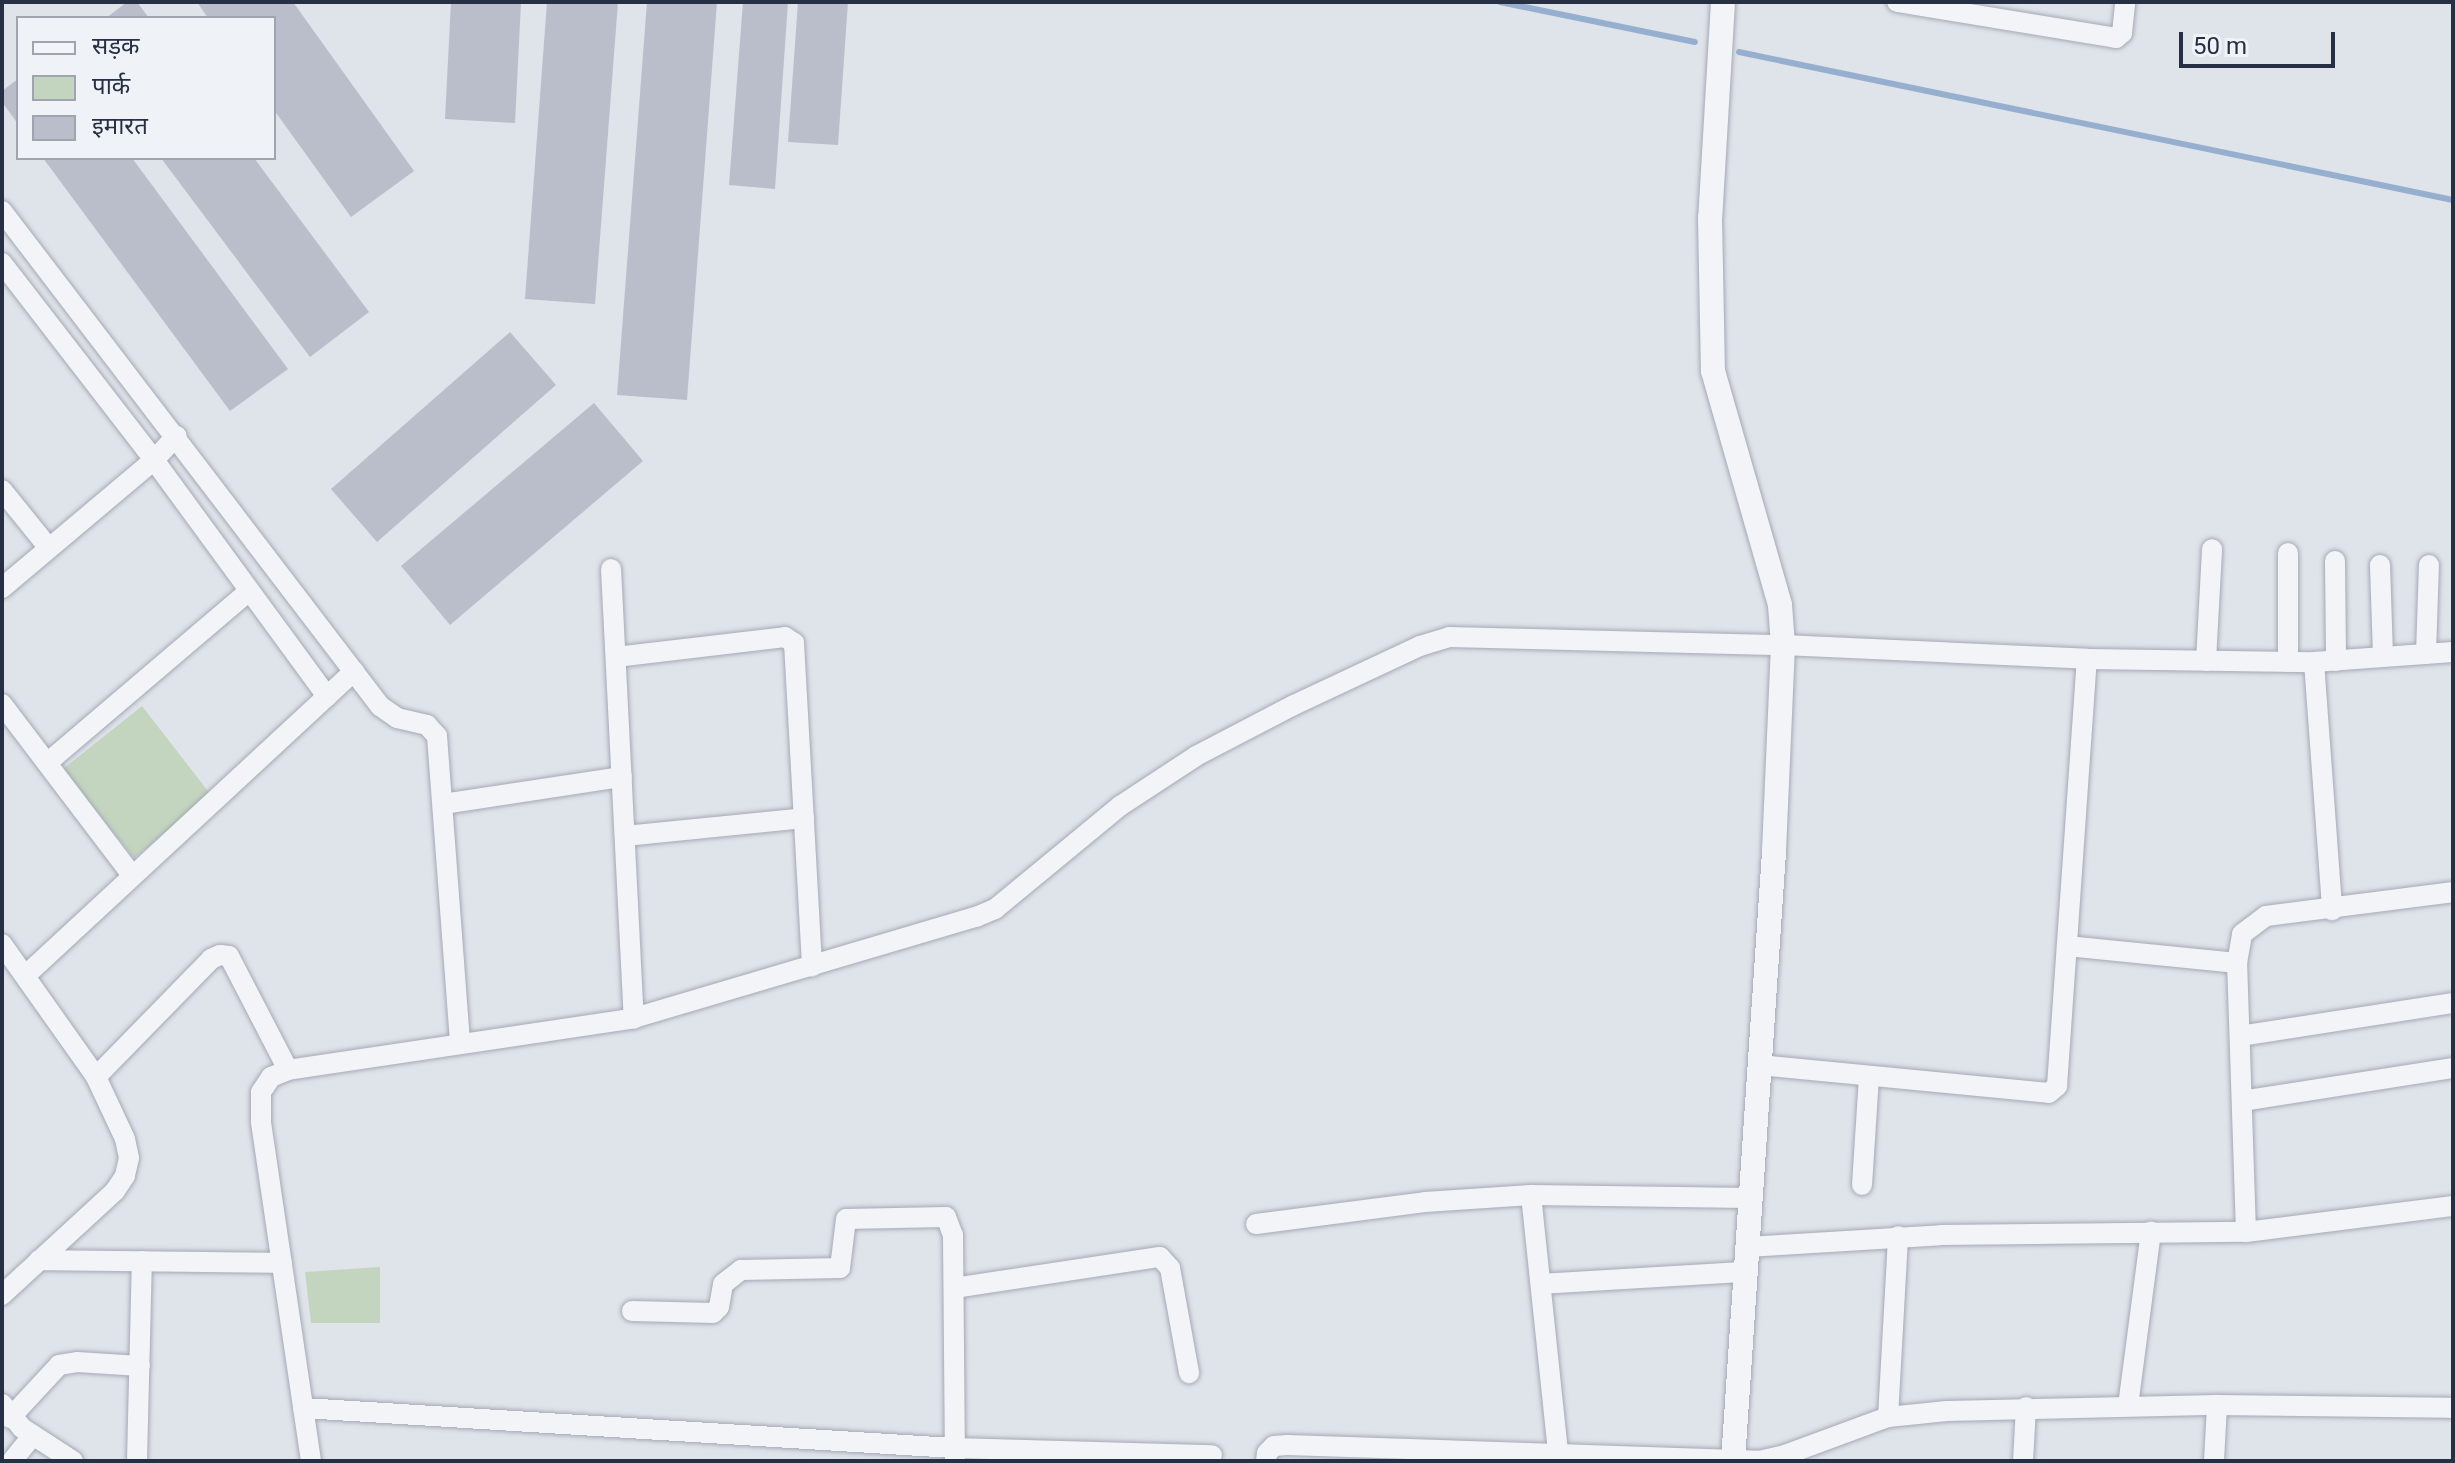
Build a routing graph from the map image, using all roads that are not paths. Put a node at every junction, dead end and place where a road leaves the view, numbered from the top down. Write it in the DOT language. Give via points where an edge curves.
graph roads {
  1 [pos="1723,2"];
  2 [pos="1897,2"];
  3 [pos="2125,2"];
  4 [pos="2,211"];
  5 [pos="2,263"];
  6 [pos="176,436"];
  7 [pos="154,460"];
  8 [pos="2,490"];
  9 [pos="48,547"];
  10 [pos="2212,549"];
  11 [pos="2288,553"];
  12 [pos="2335,561"];
  13 [pos="2380,565"];
  14 [pos="2429,565"];
  15 [pos="611,569"];
  16 [pos="2,588"];
  17 [pos="249,591"];
  18 [pos="1783,645"];
  19 [pos="2453,652"];
  20 [pos="2426,654"];
  21 [pos="616,657"];
  22 [pos="2383,657"];
  23 [pos="2087,659"];
  24 [pos="2206,661"];
  25 [pos="2336,661"];
  26 [pos="2288,662"];
  27 [pos="2314,662"];
  28 [pos="354,671"];
  29 [pos="327,696"];
  30 [pos="2,704"];
  31 [pos="47,763"];
  32 [pos="622,777"];
  33 [pos="443,804"];
  34 [pos="804,818"];
  35 [pos="625,836"];
  36 [pos="132,875"];
  37 [pos="2453,892"];
  38 [pos="2332,910"];
  39 [pos="2,944"];
  40 [pos="2067,946"];
  41 [pos="2237,963"];
  42 [pos="812,966"];
  43 [pos="26,975"];
  44 [pos="2453,1003"];
  45 [pos="634,1018"];
  46 [pos="2240,1036"];
  47 [pos="460,1044"];
  48 [pos="1759,1065"];
  49 [pos="2453,1068"];
  50 [pos="288,1070"];
  51 [pos="1869,1076"];
  52 [pos="96,1077"];
  53 [pos="2242,1101"];
  54 [pos="1862,1185"];
  55 [pos="1531,1195"];
  56 [pos="1750,1198"];
  57 [pos="2453,1206"];
  58 [pos="1256,1224"];
  59 [pos="2151,1232"];
  60 [pos="2246,1232"];
  61 [pos="1898,1236"];
  62 [pos="1747,1247"];
  63 [pos="39,1260"];
  64 [pos="142,1261"];
  65 [pos="282,1263"];
  66 [pos="1745,1272"];
  67 [pos="1541,1284"];
  68 [pos="954,1288"];
  69 [pos="2,1295"];
  70 [pos="632,1311"];
  71 [pos="140,1366"];
  72 [pos="1189,1373"];
  73 [pos="2217,1405"];
  74 [pos="2128,1406"];
  75 [pos="2026,1407"];
  76 [pos="303,1408"];
  77 [pos="2453,1408"];
  78 [pos="6,1411"];
  79 [pos="1888,1417"];
  80 [pos="33,1435"];
  81 [pos="955,1454"];
  82 [pos="1558,1454"];
  83 [pos="1212,1455"];
  84 [pos="1457,1456"];
  85 [pos="12,1461"];
  86 [pos="73,1461"];
  87 [pos="137,1461"];
  88 [pos="311,1461"];
  89 [pos="1266,1461"];
  90 [pos="1733,1461"];
  91 [pos="2023,1461"];
  92 [pos="2214,1461"];
  1 -- 18 [label="street" via="1710,218 1713,371 1780,605"];
  2 -- 3 [label="street" via="2116,38 2122,33"];
  4 -- 6 [label="street"];
  5 -- 7 [label="street"];
  6 -- 7 [label="street"];
  6 -- 28 [label="street"];
  7 -- 9 [label="street"];
  7 -- 17 [label="street"];
  8 -- 9 [label="street"];
  9 -- 16 [label="street"];
  10 -- 24 [label="street"];
  11 -- 26 [label="street"];
  12 -- 25 [label="street"];
  13 -- 22 [label="street"];
  14 -- 20 [label="street"];
  15 -- 21 [label="street"];
  17 -- 29 [label="street"];
  17 -- 31 [label="street"];
  18 -- 23 [label="street"];
  18 -- 42 [label="street" via="1475,636 1434,642 1294,705 1151,783 995,909"];
  18 -- 48 [label="street"];
  19 -- 20 [label="street"];
  20 -- 22 [label="street"];
  21 -- 32 [label="street"];
  21 -- 34 [label="street" via="790,638"];
  22 -- 25 [label="street"];
  23 -- 24 [label="street"];
  23 -- 40 [label="street"];
  24 -- 26 [label="street"];
  25 -- 27 [label="street"];
  26 -- 27 [label="street"];
  27 -- 38 [label="street"];
  28 -- 29 [label="street"];
  28 -- 33 [label="street" via="380,706 397,718 427,725 437,736"];
  29 -- 36 [label="street"];
  30 -- 31 [label="street"];
  31 -- 36 [label="street"];
  32 -- 33 [label="street"];
  32 -- 35 [label="street"];
  33 -- 47 [label="street"];
  34 -- 35 [label="street"];
  34 -- 42 [label="street"];
  35 -- 45 [label="street"];
  36 -- 43 [label="street"];
  37 -- 38 [label="street"];
  38 -- 41 [label="street" via="2266,916 2253,923 2242,934"];
  39 -- 43 [label="street"];
  40 -- 41 [label="street"];
  40 -- 51 [label="street" via="2057,1086 2049,1093"];
  41 -- 46 [label="street"];
  42 -- 45 [label="street"];
  43 -- 52 [label="street"];
  44 -- 46 [label="street"];
  45 -- 47 [label="street"];
  46 -- 53 [label="street"];
  47 -- 50 [label="street"];
  48 -- 51 [label="street"];
  48 -- 56 [label="street"];
  49 -- 53 [label="street"];
  50 -- 52 [label="street" via="229,956 220,955"];
  50 -- 65 [label="street" via="271,1077 261,1092"];
  51 -- 54 [label="street"];
  52 -- 63 [label="street" via="125,1139 125,1176"];
  53 -- 60 [label="street"];
  55 -- 56 [label="street"];
  55 -- 58 [label="street" via="1425,1202"];
  55 -- 67 [label="street"];
  56 -- 62 [label="street"];
  57 -- 60 [label="street"];
  59 -- 60 [label="street"];
  59 -- 61 [label="street"];
  59 -- 74 [label="street"];
  61 -- 62 [label="street"];
  61 -- 79 [label="street"];
  62 -- 66 [label="street"];
  63 -- 64 [label="street"];
  63 -- 69 [label="street"];
  64 -- 65 [label="street"];
  64 -- 71 [label="street"];
  65 -- 76 [label="street"];
  66 -- 67 [label="street"];
  66 -- 90 [label="street"];
  67 -- 82 [label="street"];
  68 -- 70 [label="street" via="953,1235 946,1217 849,1219 843,1221 840,1268 741,1270 723,1284 713,1313"];
  68 -- 72 [label="street" via="1160,1257 1170,1268"];
  68 -- 81 [label="street"];
  71 -- 78 [label="street" via="59,1365"];
  71 -- 87 [label="street"];
  73 -- 74 [label="street"];
  73 -- 77 [label="street"];
  73 -- 92 [label="street"];
  74 -- 75 [label="street"];
  75 -- 79 [label="street"];
  75 -- 91 [label="street"];
  76 -- 81 [label="street"];
  76 -- 88 [label="street"];
  78 -- 80 [label="street"];
  79 -- 90 [label="street" via="1785,1455"];
  80 -- 85 [label="street"];
  80 -- 86 [label="street"];
  81 -- 83 [label="street"];
  82 -- 84 [label="street"];
  82 -- 90 [label="street"];
  84 -- 89 [label="street" via="1287,1445 1274,1446"];
}
